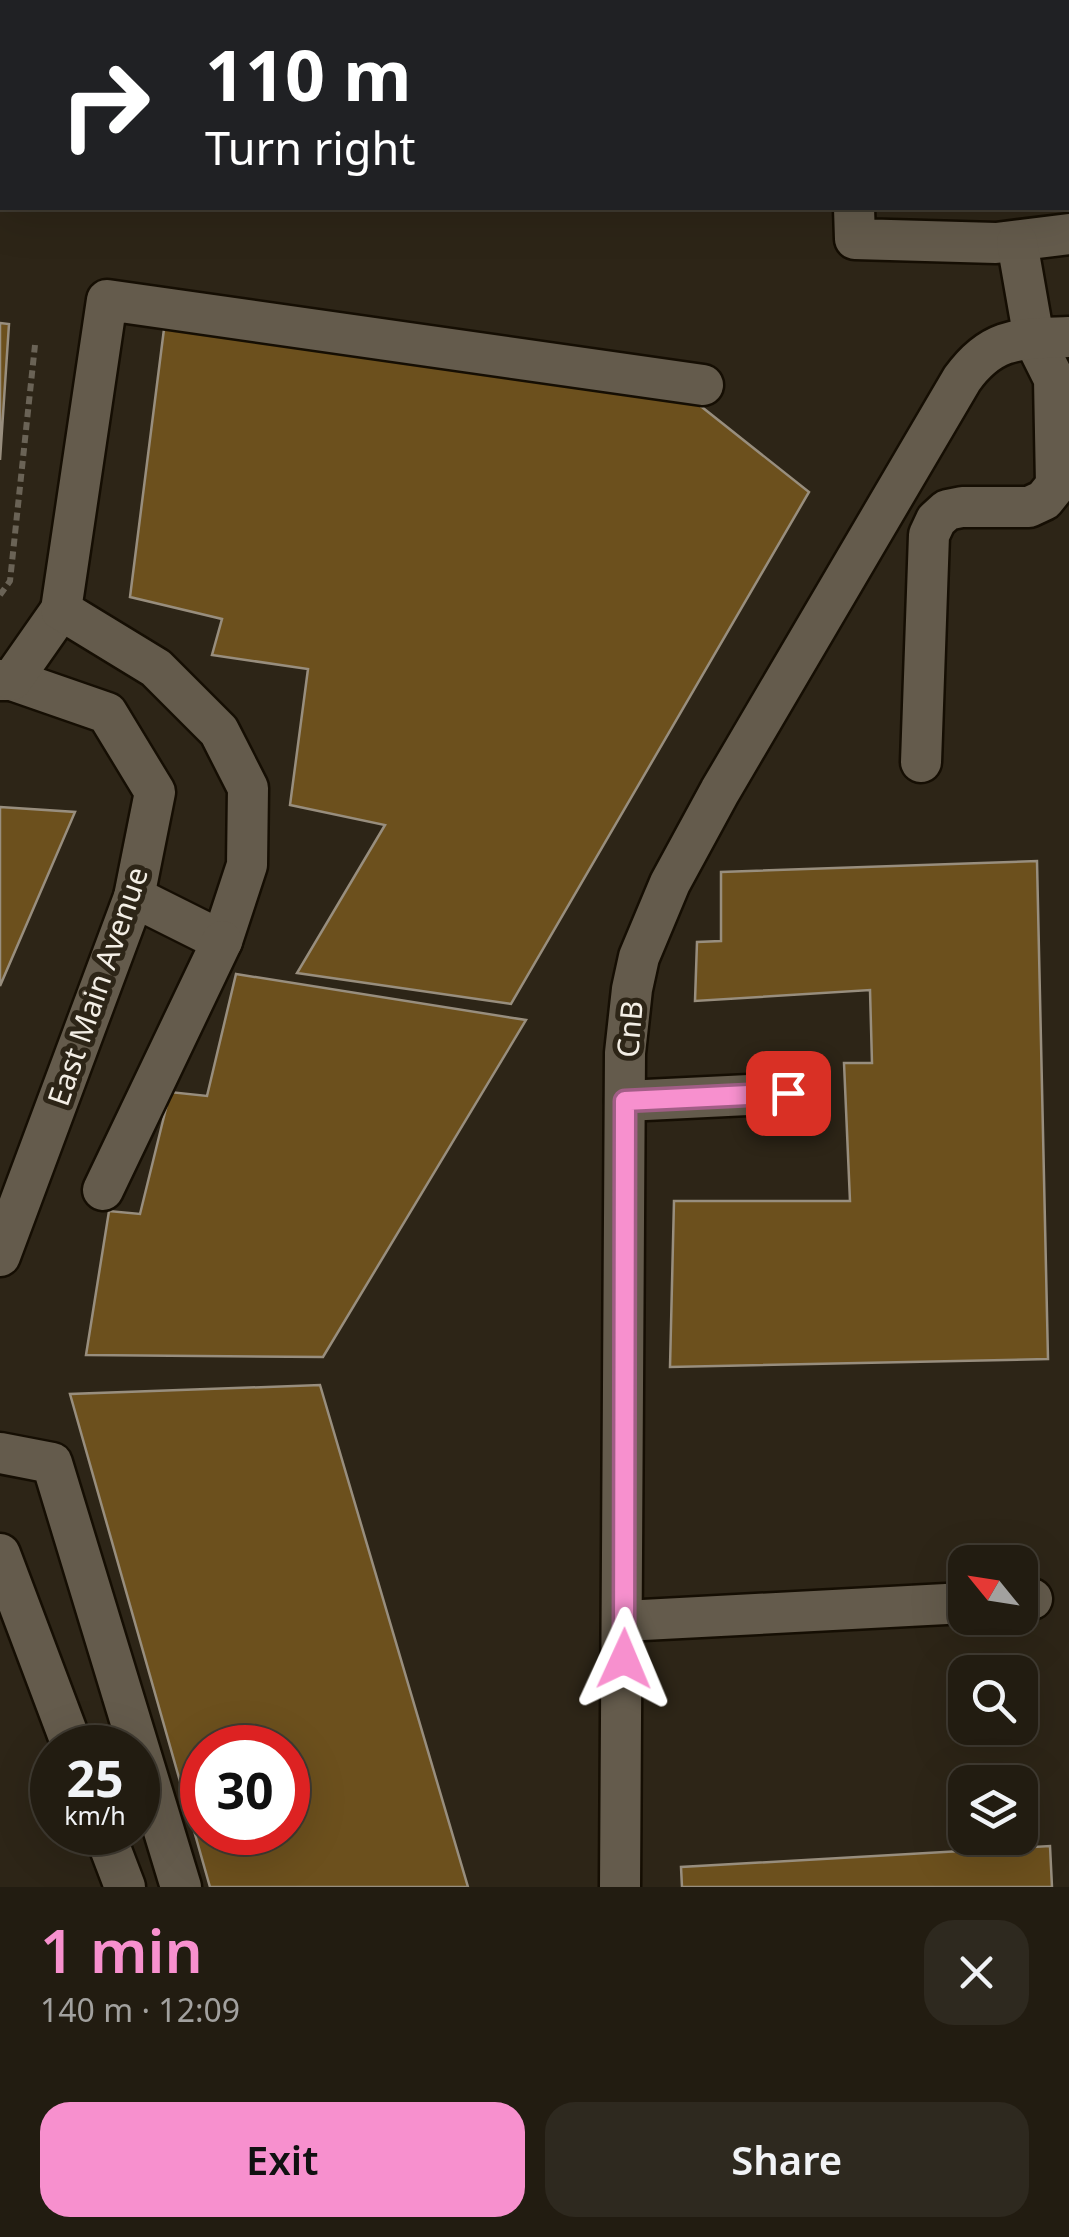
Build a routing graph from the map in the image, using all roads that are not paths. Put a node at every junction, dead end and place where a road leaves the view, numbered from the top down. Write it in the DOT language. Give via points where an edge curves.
graph roads {
  1 [pos="854,210"];
  2 [pos="1067,226"];
  3 [pos="1017,242"];
  4 [pos="1052,338"];
  5 [pos="1061,379"];
  6 [pos="703,385"];
  7 [pos="1057,509"];
  8 [pos="61,610"];
  9 [pos="6,680"];
  10 [pos="921,762"];
  11 [pos="134,897"];
  12 [pos="222,941"];
  13 [pos="788,1093"];
  14 [pos="625,1101"];
  15 [pos="103,1190"];
  16 [pos="0,1256"];
  17 [pos="0,1452"];
  18 [pos="0,1554"];
  19 [pos="948,1604"];
  20 [pos="624,1621"];
  21 [pos="63,1725"];
  22 [pos="113,1855"];
  23 [pos="125,1887"];
  24 [pos="182,1887"];
  25 [pos="620,1887"];
  1 -- 3 [label="street" via="855,239"];
  2 -- 3 [label="street"];
  3 -- 4 [label="street"];
  4 -- 5 [label="street"];
  4 -- 14 [label="street, CnB" via="994,346 962,379 693,839 639,957 627,1024"];
  5 -- 7 [label="street"];
  6 -- 8 [label="street" via="107,300"];
  7 -- 10 [label="street" via="947,510 936,520 929,535"];
  8 -- 9 [label="street"];
  8 -- 12 [label="street" via="156,668 219,731 248,788 247,865"];
  9 -- 11 [label="street, East Main Avenue" via="107,714 155,792"];
  11 -- 12 [label="street"];
  11 -- 16 [label="street, East Main Avenue"];
  12 -- 15 [label="street"];
  13 -- 14 [label="street"];
  14 -- 20 [label="street, CnB"];
  17 -- 24 [label="street" via="52,1463"];
  18 -- 21 [label="street"];
  19 -- 20 [label="street"];
  20 -- 25 [label="street, CnB"];
  22 -- 23 [label="street"];
}
